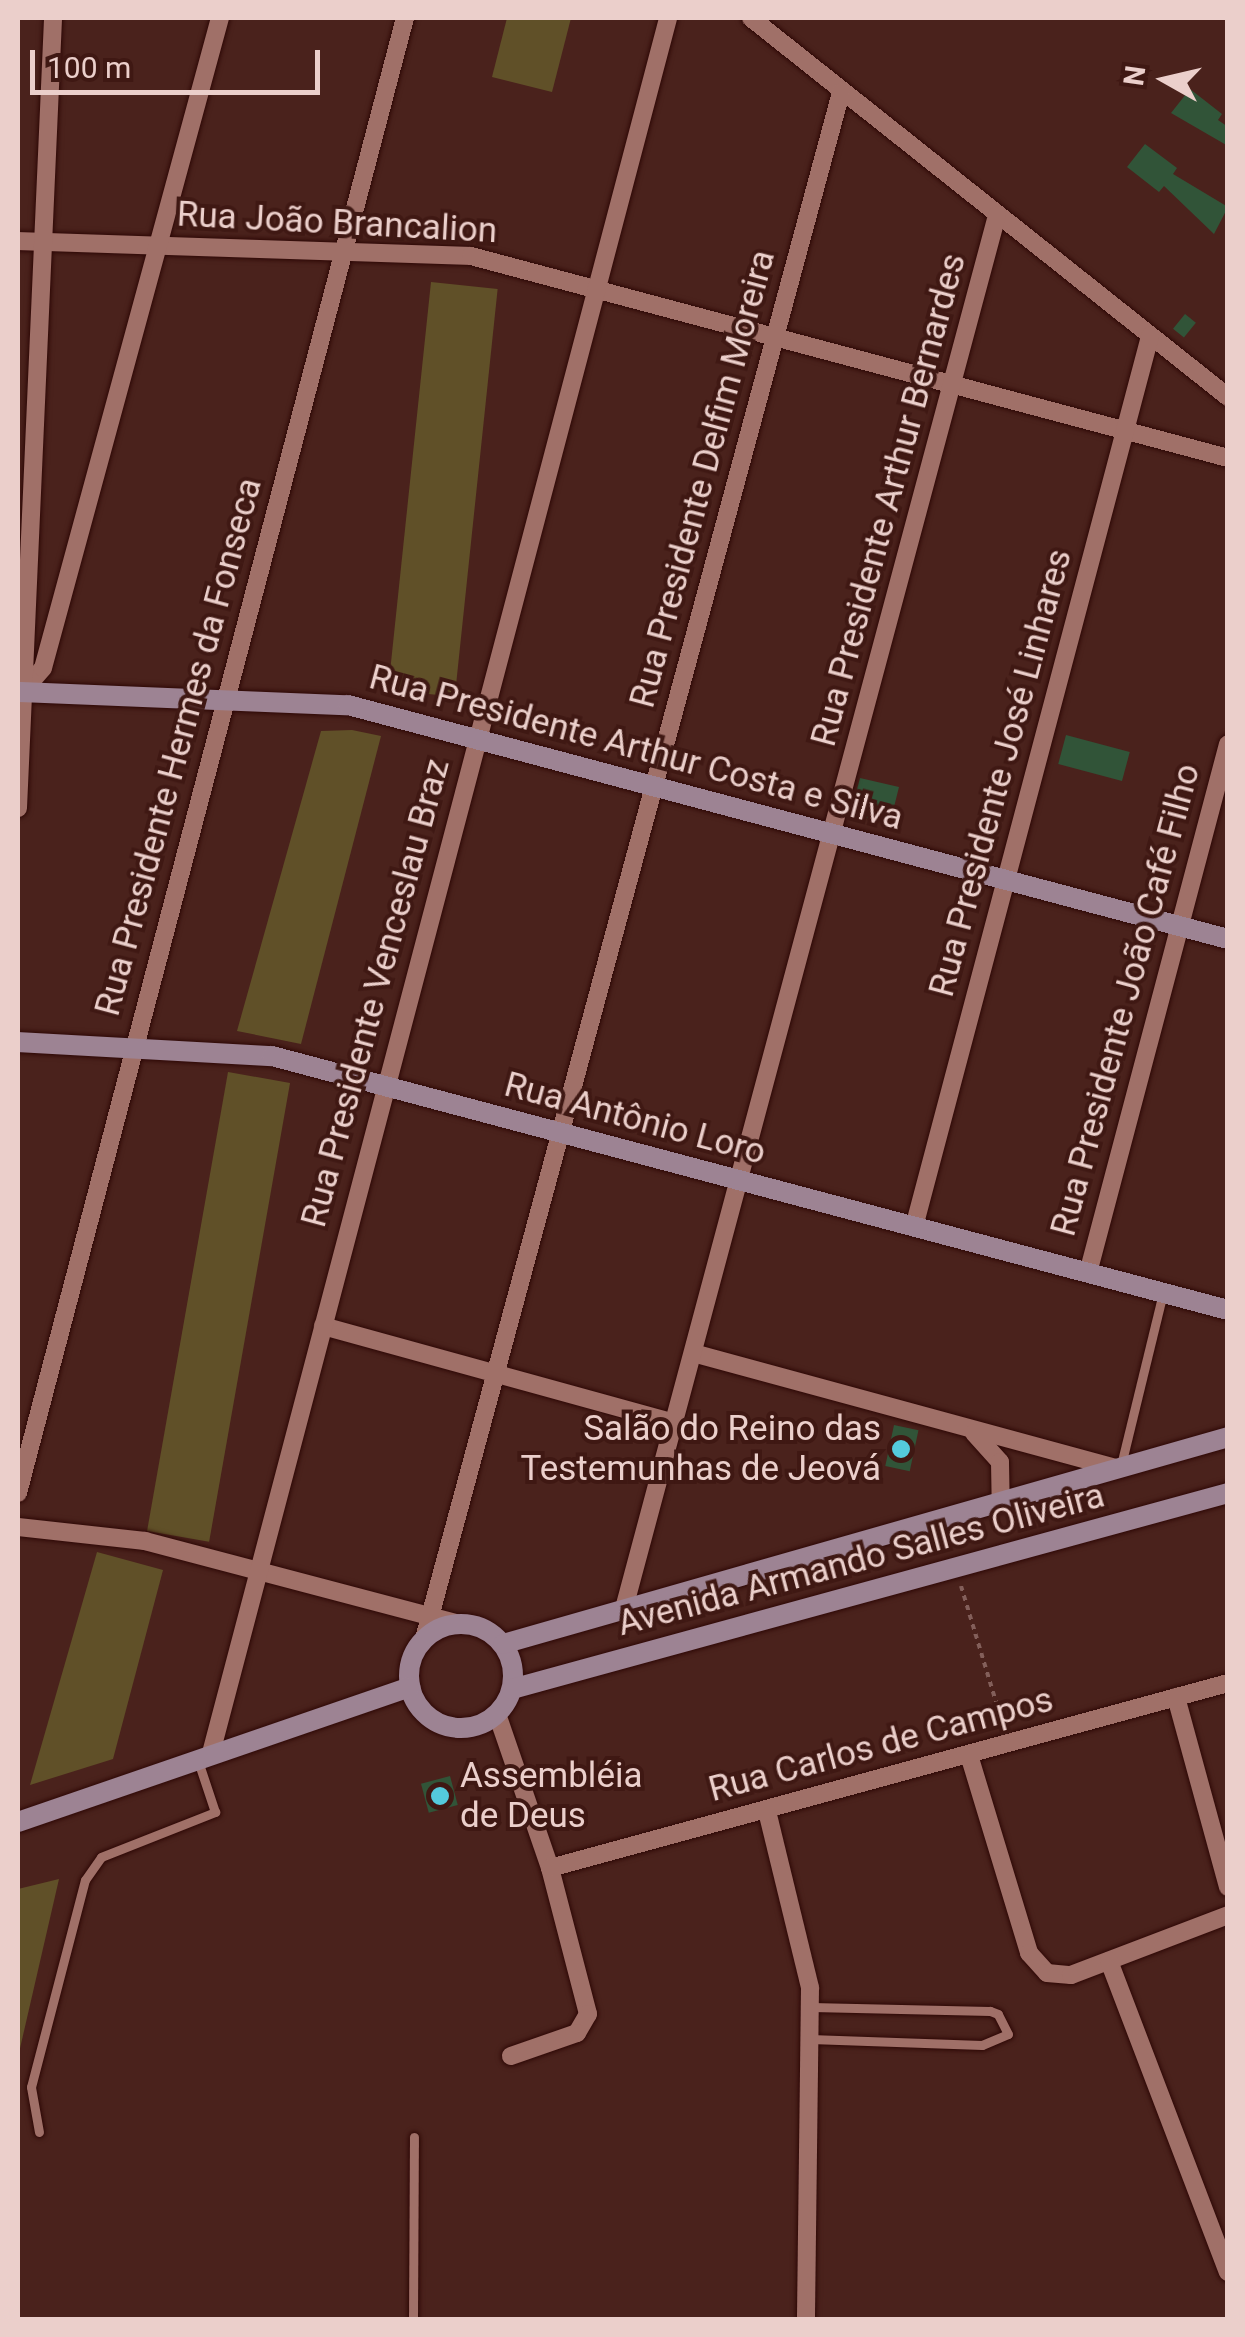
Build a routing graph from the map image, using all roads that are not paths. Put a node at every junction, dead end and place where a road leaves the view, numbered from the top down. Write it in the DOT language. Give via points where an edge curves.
graph roads {
  1 [pos="53,18"];
  2 [pos="220,18"];
  3 [pos="405,18"];
  4 [pos="668,18"];
  5 [pos="751,18"];
  6 [pos="842,92"];
  7 [pos="998,216"];
  8 [pos="18,241"];
  9 [pos="42,242"];
  10 [pos="158,246"];
  11 [pos="342,254"];
  12 [pos="595,287"];
  13 [pos="776,336"];
  14 [pos="1150,336"];
  15 [pos="956,384"];
  16 [pos="1228,397"];
  17 [pos="1124,430"];
  18 [pos="1228,458"];
  19 [pos="28,599"];
  20 [pos="60,608"];
  21 [pos="20,692"];
  22 [pos="224,702"];
  23 [pos="477,738"];
  24 [pos="1228,744"];
  25 [pos="654,786"];
  26 [pos="18,808"];
  27 [pos="834,834"];
  28 [pos="1006,880"];
  29 [pos="1178,926"];
  30 [pos="1228,939"];
  31 [pos="18,1042"];
  32 [pos="134,1046"];
  33 [pos="386,1086"];
  34 [pos="561,1133"];
  35 [pos="740,1181"];
  36 [pos="914,1227"];
  37 [pos="1088,1274"];
  38 [pos="1163,1293"];
  39 [pos="1228,1310"];
  40 [pos="323,1326"];
  41 [pos="693,1354"];
  42 [pos="496,1374"];
  43 [pos="674,1423"];
  44 [pos="970,1429"];
  45 [pos="1228,1437"];
  46 [pos="1118,1466"];
  47 [pos="1228,1492"];
  48 [pos="18,1493"];
  49 [pos="1001,1500"];
  50 [pos="18,1516"];
  51 [pos="18,1528"];
  52 [pos="259,1571"];
  53 [pos="441,1579"];
  54 [pos="386,1604"];
  55 [pos="622,1612"];
  56 [pos="430,1616"];
  57 [pos="466,1624"];
  58 [pos="422,1641"];
  59 [pos="503,1644"];
  60 [pos="1228,1682"];
  61 [pos="410,1687"];
  62 [pos="512,1690"];
  63 [pos="1176,1696"];
  64 [pos="496,1714"];
  65 [pos="969,1755"];
  66 [pos="204,1756"];
  67 [pos="767,1812"];
  68 [pos="18,1822"];
  69 [pos="550,1868"];
  70 [pos="1228,1887"];
  71 [pos="1228,1914"];
  72 [pos="1109,1962"];
  73 [pos="811,2007"];
  74 [pos="810,2039"];
  75 [pos="511,2056"];
  76 [pos="39,2132"];
  77 [pos="414,2137"];
  78 [pos="1228,2272"];
  79 [pos="412,2320"];
  80 [pos="806,2320"];
  1 -- 9 [label="street"];
  2 -- 10 [label="street"];
  3 -- 11 [label="street, Rua Presidente Hermes da Fonseca"];
  4 -- 12 [label="street, Rua Presidente Venceslau Braz"];
  5 -- 6 [label="street"];
  6 -- 7 [label="street"];
  6 -- 13 [label="street, Rua Presidente Delfim Moreira"];
  7 -- 14 [label="street"];
  7 -- 15 [label="street, Rua Presidente Arthur Bernardes"];
  8 -- 9 [label="street, Rua João Brancalion"];
  9 -- 10 [label="street, Rua João Brancalion"];
  9 -- 19 [label="street"];
  10 -- 11 [label="street, Rua João Brancalion"];
  10 -- 20 [label="street"];
  11 -- 12 [label="street, Rua João Brancalion" via="471,256"];
  11 -- 22 [label="street, Rua Presidente Hermes da Fonseca"];
  12 -- 13 [label="street, Rua João Brancalion"];
  12 -- 23 [label="street, Rua Presidente Venceslau Braz"];
  13 -- 15 [label="street, Rua João Brancalion"];
  13 -- 25 [label="street, Rua Presidente Delfim Moreira"];
  14 -- 16 [label="street"];
  14 -- 17 [label="street, Rua Presidente José Linhares"];
  15 -- 17 [label="street, Rua João Brancalion"];
  15 -- 27 [label="street, Rua Presidente Arthur Bernardes"];
  17 -- 18 [label="street, Rua João Brancalion"];
  17 -- 28 [label="street, Rua Presidente José Linhares"];
  19 -- 20 [label="street"];
  19 -- 21 [label="street"];
  20 -- 21 [label="street" via="43,668"];
  21 -- 22 [label="street, Rua Presidente Arthur Costa e Silva"];
  21 -- 26 [label="street"];
  22 -- 23 [label="street, Rua Presidente Arthur Costa e Silva" via="348,705"];
  22 -- 32 [label="street, Rua Presidente Hermes da Fonseca"];
  23 -- 25 [label="street, Rua Presidente Arthur Costa e Silva"];
  23 -- 33 [label="street, Rua Presidente Venceslau Braz"];
  24 -- 29 [label="street, Rua Presidente João Café Filho"];
  25 -- 27 [label="street, Rua Presidente Arthur Costa e Silva"];
  25 -- 34 [label="street, Rua Presidente Delfim Moreira"];
  27 -- 28 [label="street, Rua Presidente Arthur Costa e Silva"];
  27 -- 35 [label="street, Rua Presidente Arthur Bernardes"];
  28 -- 29 [label="street, Rua Presidente Arthur Costa e Silva"];
  28 -- 36 [label="street, Rua Presidente José Linhares"];
  29 -- 30 [label="street, Rua Presidente Arthur Costa e Silva"];
  29 -- 37 [label="street, Rua Presidente João Café Filho"];
  31 -- 32 [label="street, Rua Antônio Loro"];
  32 -- 33 [label="street, Rua Antônio Loro" via="250,1052"];
  32 -- 48 [label="street, Rua Presidente Hermes da Fonseca"];
  33 -- 34 [label="street, Rua Antônio Loro"];
  33 -- 40 [label="street, Rua Presidente Venceslau Braz"];
  34 -- 35 [label="street, Rua Antônio Loro"];
  34 -- 42 [label="street, Rua Presidente Delfim Moreira"];
  35 -- 36 [label="street, Rua Antônio Loro"];
  35 -- 41 [label="street, Rua Presidente Arthur Bernardes"];
  36 -- 37 [label="street, Rua Antônio Loro"];
  37 -- 38 [label="street, Rua Antônio Loro"];
  38 -- 39 [label="street, Rua Antônio Loro"];
  38 -- 46 [label="lane"];
  40 -- 42 [label="street"];
  40 -- 52 [label="street, Rua Presidente Venceslau Braz"];
  41 -- 43 [label="street, Rua Presidente Arthur Bernardes"];
  41 -- 44 [label="street"];
  42 -- 43 [label="street"];
  42 -- 53 [label="street, Rua Presidente Delfim Moreira"];
  43 -- 55 [label="street, Rua Presidente Arthur Bernardes"];
  44 -- 46 [label="street"];
  44 -- 49 [label="street" via="1000,1462"];
  45 -- 46 [label="street, Avenida Armando Salles Oliveira"];
  46 -- 49 [label="street, Avenida Armando Salles Oliveira"];
  47 -- 62 [label="street, Avenida Armando Salles Oliveira"];
  49 -- 55 [label="street, Avenida Armando Salles Oliveira"];
  50 -- 51 [label="street"];
  51 -- 52 [label="street" via="146,1541"];
  52 -- 54 [label="street"];
  52 -- 66 [label="street, Rua Presidente Venceslau Braz"];
  53 -- 56 [label="street, Rua Presidente Delfim Moreira"];
  53 -- 57 [label="street"];
  54 -- 56 [label="street"];
  54 -- 58 [label="street"];
  55 -- 59 [label="street, Avenida Armando Salles Oliveira"];
  56 -- 57 [label="street"];
  56 -- 58 [label="street, Rua Presidente Delfim Moreira"];
  57 -- 58 [label="street"];
  57 -- 59 [label="street"];
  58 -- 61 [label="street"];
  59 -- 62 [label="street"];
  60 -- 63 [label="street, Rua Carlos de Campos"];
  61 -- 64 [label="street" via="422,1712 448,1727 478,1726"];
  61 -- 66 [label="street"];
  62 -- 64 [label="street"];
  63 -- 65 [label="street, Rua Carlos de Campos"];
  63 -- 70 [label="street"];
  64 -- 69 [label="street"];
  65 -- 67 [label="street, Rua Carlos de Campos"];
  65 -- 72 [label="street" via="1030,1953 1058,1976"];
  66 -- 68 [label="street"];
  66 -- 76 [label="lane" via="215,1812 101,1857 85,1880 30,2087"];
  67 -- 69 [label="street, Rua Carlos de Campos"];
  67 -- 73 [label="street" via="807,1965"];
  69 -- 75 [label="street" via="588,2014 578,2033"];
  71 -- 72 [label="street"];
  72 -- 78 [label="street"];
  73 -- 74 [label="street"];
  73 -- 74 [label="lane" via="990,2012 1008,2034 982,2045"];
  74 -- 80 [label="street"];
  77 -- 79 [label="lane"];
}
